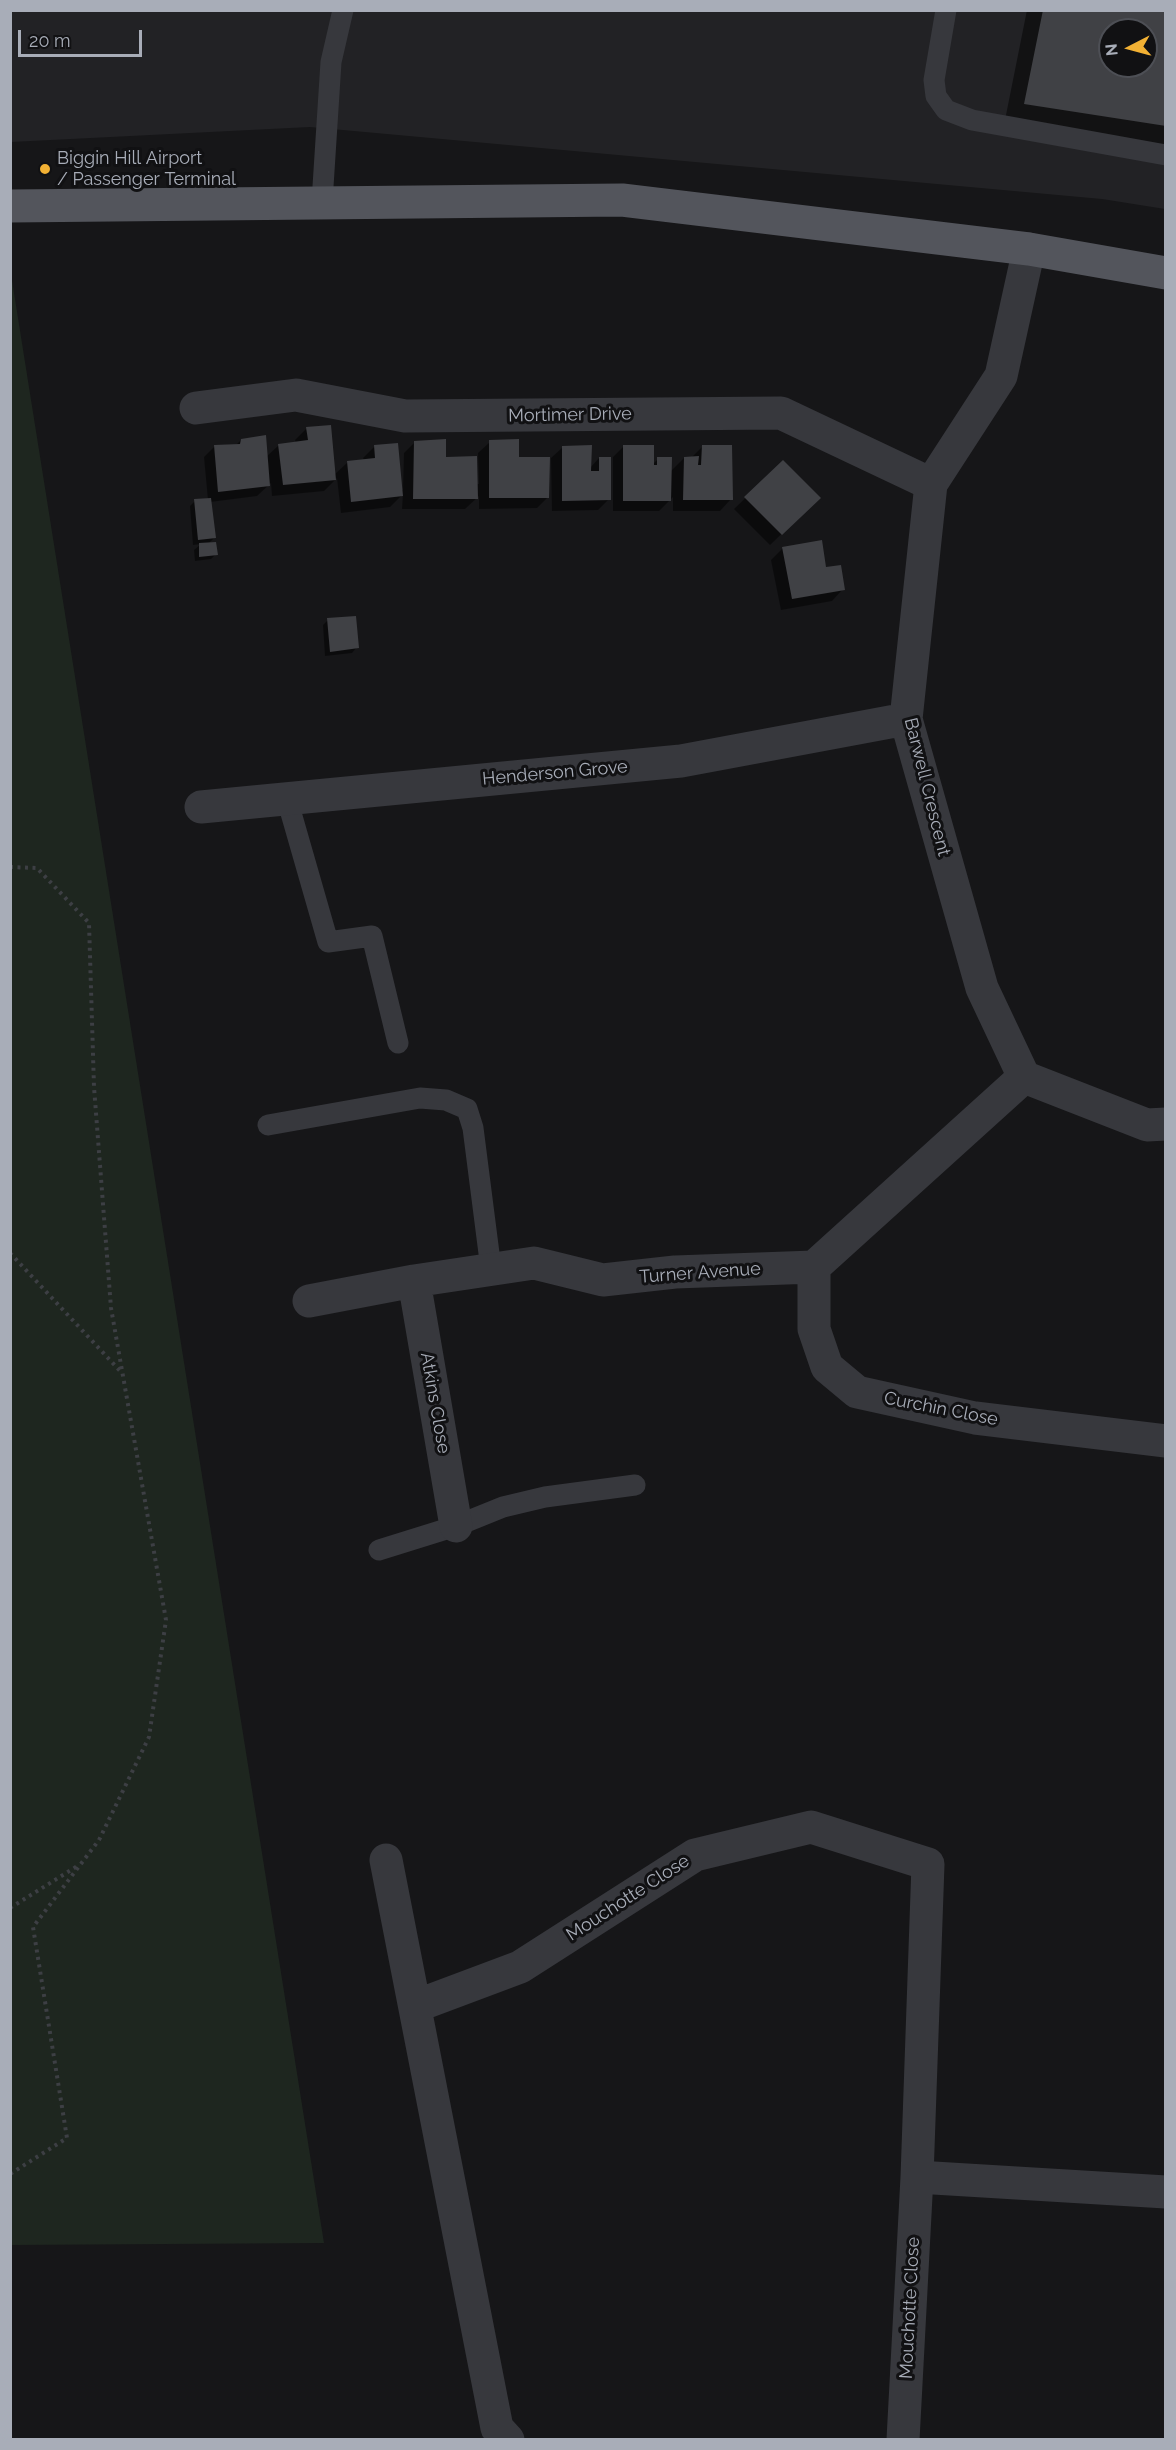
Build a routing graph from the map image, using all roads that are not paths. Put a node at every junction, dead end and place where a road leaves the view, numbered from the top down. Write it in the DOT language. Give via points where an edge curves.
graph roads {
  1 [pos="343,10"];
  2 [pos="946,10"];
  3 [pos="1166,155"];
  4 [pos="322,202"];
  5 [pos="10,206"];
  6 [pos="1029,249"];
  7 [pos="1166,273"];
  8 [pos="196,408"];
  9 [pos="931,484"];
  10 [pos="906,719"];
  11 [pos="287,799"];
  12 [pos="201,807"];
  13 [pos="398,1043"];
  14 [pos="1024,1077"];
  15 [pos="1166,1124"];
  16 [pos="268,1125"];
  17 [pos="814,1267"];
  18 [pos="491,1269"];
  19 [pos="414,1281"];
  20 [pos="309,1301"];
  21 [pos="1166,1441"];
  22 [pos="635,1485"];
  23 [pos="456,1526"];
  24 [pos="379,1550"];
  25 [pos="386,1860"];
  26 [pos="416,2006"];
  27 [pos="917,2177"];
  28 [pos="1166,2192"];
  29 [pos="508,2439"];
  30 [pos="903,2439"];
  1 -- 4 [label="lane" via="331,62"];
  2 -- 3 [label="lane" via="934,80 936,96 946,110 972,120"];
  4 -- 5 [label="main road"];
  4 -- 6 [label="main road" via="622,200"];
  6 -- 7 [label="main road"];
  6 -- 9 [label="street, Barwell Crescent" via="1001,376"];
  8 -- 9 [label="street, Mortimer Drive" via="296,395 405,416 781,413"];
  9 -- 10 [label="street, Barwell Crescent"];
  10 -- 11 [label="street, Henderson Grove" via="681,761"];
  10 -- 14 [label="street, Barwell Crescent" via="982,988"];
  11 -- 12 [label="street, Henderson Grove"];
  11 -- 13 [label="lane" via="328,942 372,936"];
  14 -- 15 [label="street" via="1147,1125"];
  14 -- 17 [label="street"];
  16 -- 18 [label="lane" via="420,1098 446,1100 467,1109 473,1128"];
  17 -- 18 [label="street, Turner Avenue" via="675,1272 603,1280 534,1263"];
  17 -- 21 [label="street, Curchin Close" via="814,1329 827,1367 857,1392 975,1418"];
  18 -- 19 [label="street, Turner Avenue"];
  19 -- 20 [label="street, Turner Avenue"];
  19 -- 23 [label="street, Atkins Close"];
  22 -- 23 [label="lane" via="545,1497 504,1507"];
  23 -- 24 [label="lane"];
  25 -- 26 [label="street"];
  26 -- 27 [label="street, Mouchotte Close" via="520,1967 695,1854 811,1827 928,1864"];
  26 -- 29 [label="street" via="497,2428"];
  27 -- 28 [label="street"];
  27 -- 30 [label="street, Mouchotte Close"];
}
